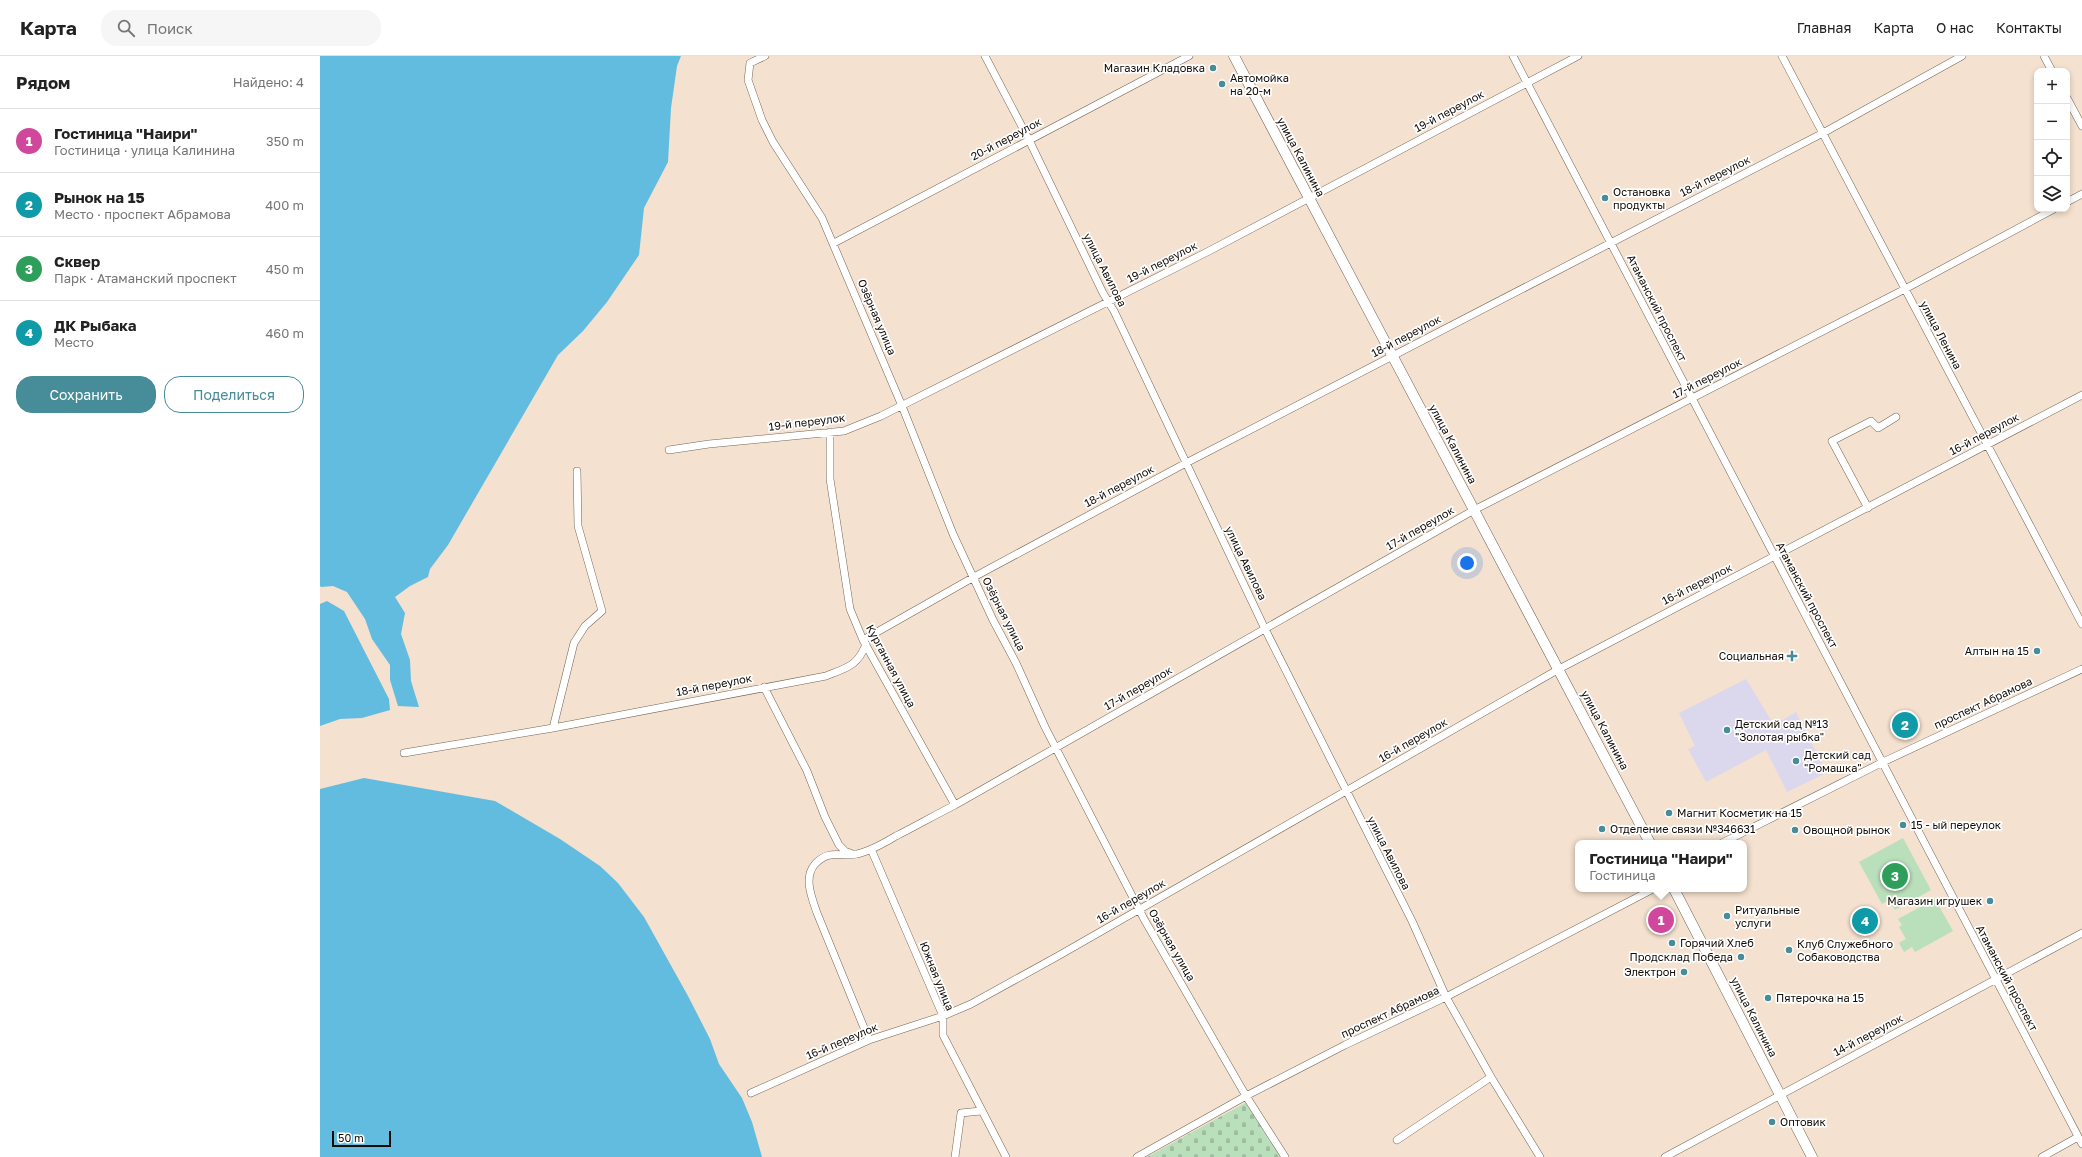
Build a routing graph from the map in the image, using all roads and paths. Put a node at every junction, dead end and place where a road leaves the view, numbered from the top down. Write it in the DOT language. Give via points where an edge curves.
graph roads {
  1 [pos="765,56"];
  2 [pos="986,56"];
  3 [pos="1189,56"];
  4 [pos="1234,56"];
  5 [pos="1513,56"];
  6 [pos="1578,56"];
  7 [pos="1782,56"];
  8 [pos="1962,56"];
  9 [pos="2044,56"];
  10 [pos="2050,68"];
  11 [pos="1527,82"];
  12 [pos="2070,104"];
  13 [pos="2082,126"];
  14 [pos="1823,133"];
  15 [pos="1029,140"];
  16 [pos="2082,194"];
  17 [pos="1309,197"];
  18 [pos="2070,200"];
  19 [pos="2048,212"];
  20 [pos="1611,242"];
  21 [pos="834,243"];
  22 [pos="1905,289"];
  23 [pos="1108,301"];
  24 [pos="1392,356"];
  25 [pos="2082,396"];
  26 [pos="1692,398"];
  27 [pos="902,406"];
  28 [pos="1896,417"];
  29 [pos="830,432"];
  30 [pos="1986,445"];
  31 [pos="669,450"];
  32 [pos="1186,463"];
  33 [pos="577,471"];
  34 [pos="1868,508"];
  35 [pos="1474,510"];
  36 [pos="1775,558"];
  37 [pos="974,577"];
  38 [pos="2082,624"];
  39 [pos="1265,629"];
  40 [pos="865,642"];
  41 [pos="1559,669"];
  42 [pos="2082,669"];
  43 [pos="764,687"];
  44 [pos="553,728"];
  45 [pos="1055,747"];
  46 [pos="404,753"];
  47 [pos="1883,762"];
  48 [pos="1345,791"];
  49 [pos="955,805"];
  50 [pos="1648,840"];
  51 [pos="1728,840"];
  52 [pos="871,849"];
  53 [pos="856,855"];
  54 [pos="1647,892"];
  55 [pos="1676,892"];
  56 [pos="1139,909"];
  57 [pos="2082,933"];
  58 [pos="1995,979"];
  59 [pos="1446,997"];
  60 [pos="943,1016"];
  61 [pos="869,1040"];
  62 [pos="1490,1077"];
  63 [pos="750,1093"];
  64 [pos="1780,1095"];
  65 [pos="1246,1096"];
  66 [pos="981,1111"];
  67 [pos="1397,1140"];
  68 [pos="2080,1141"];
  69 [pos="955,1157"];
  70 [pos="1006,1157"];
  71 [pos="1137,1157"];
  72 [pos="1285,1157"];
  73 [pos="1540,1157"];
  74 [pos="1665,1157"];
  75 [pos="1812,1157"];
  76 [pos="2042,1157"];
  1 -- 21 [label="street, Озёрная улица" via="750,62 748,80 762,120 773,142 809,194"];
  2 -- 15 [label="street, улица Авилова"];
  3 -- 15 [label="street, 20-й переулок"];
  4 -- 17 [label="main road, улица Калинина"];
  5 -- 11 [label="street, Атаманский проспект"];
  6 -- 11 [label="street, 19-й переулок"];
  7 -- 14 [label="street, улица Ленина"];
  8 -- 14 [label="street, 18-й переулок"];
  9 -- 10 [label="street"];
  11 -- 17 [label="street, 19-й переулок"];
  11 -- 20 [label="street, Атаманский проспект"];
  12 -- 13 [label="street"];
  14 -- 20 [label="street, 18-й переулок"];
  14 -- 22 [label="street, улица Ленина"];
  15 -- 21 [label="street, 20-й переулок"];
  15 -- 23 [label="street, улица Авилова"];
  16 -- 18 [label="street"];
  17 -- 23 [label="street, 19-й переулок"];
  17 -- 24 [label="main road, улица Калинина"];
  19 -- 22 [label="street, 17-й переулок"];
  20 -- 24 [label="street, 18-й переулок"];
  20 -- 26 [label="street, Атаманский проспект"];
  21 -- 27 [label="street, Озёрная улица"];
  22 -- 26 [label="street, 17-й переулок"];
  22 -- 30 [label="street, улица Ленина"];
  23 -- 27 [label="street, 19-й переулок"];
  23 -- 32 [label="street, улица Авилова"];
  24 -- 32 [label="street, 18-й переулок"];
  24 -- 35 [label="main road, улица Калинина"];
  25 -- 30 [label="street, 16-й переулок"];
  26 -- 35 [label="street, 17-й переулок"];
  26 -- 36 [label="street, Атаманский проспект"];
  27 -- 29 [label="street, 19-й переулок" via="844,431"];
  27 -- 37 [label="street, Озёрная улица" via="935,490"];
  28 -- 34 [label="street" via="1878,428 1871,421 1832,441"];
  29 -- 31 [label="street, 19-й переулок"];
  29 -- 40 [label="street, Курганная улица" via="830,479 850,609"];
  30 -- 34 [label="street, 16-й переулок"];
  30 -- 38 [label="street, улица Ленина"];
  32 -- 37 [label="street, 18-й переулок"];
  32 -- 39 [label="street, улица Авилова"];
  33 -- 44 [label="street" via="578,526 602,612 585,626 574,643"];
  34 -- 36 [label="street, 16-й переулок"];
  35 -- 39 [label="street, 17-й переулок"];
  35 -- 41 [label="main road, улица Калинина"];
  36 -- 41 [label="street, 16-й переулок"];
  36 -- 47 [label="street, Атаманский проспект"];
  37 -- 40 [label="street, 18-й переулок"];
  37 -- 45 [label="street, Озёрная улица"];
  39 -- 45 [label="street, 17-й переулок"];
  39 -- 48 [label="street, улица Авилова"];
  40 -- 43 [label="street, 18-й переулок" via="861,657 844,669 819,677"];
  40 -- 49 [label="street, Курганная улица"];
  41 -- 48 [label="street, 16-й переулок"];
  41 -- 50 [label="main road, улица Калинина"];
  42 -- 47 [label="street, проспект Абрамова"];
  43 -- 44 [label="street, 18-й переулок"];
  43 -- 53 [label="street" via="807,771 825,818 839,845 846,852"];
  44 -- 46 [label="street, 18-й переулок"];
  45 -- 49 [label="street, 17-й переулок"];
  45 -- 56 [label="street, Озёрная улица"];
  47 -- 51 [label="street, проспект Абрамова"];
  47 -- 58 [label="street, Атаманский проспект"];
  48 -- 56 [label="street, 16-й переулок"];
  48 -- 59 [label="street, улица Авилова" via="1412,921"];
  49 -- 52 [label="street, 17-й переулок"];
  52 -- 53 [label="street, 17-й переулок"];
  52 -- 60 [label="street, Южная улица"];
  53 -- 61 [label="street, 17-й переулок" via="840,853 823,857 814,865 809,876 810,893"];
  54 -- 59 [label="street, проспект Абрамова"];
  55 -- 64 [label="main road, улица Калинина"];
  56 -- 60 [label="street, 16-й переулок" via="984,996"];
  56 -- 65 [label="street, Озёрная улица"];
  57 -- 58 [label="street, 14-й переулок"];
  58 -- 64 [label="street, 14-й переулок"];
  58 -- 68 [label="street, Атаманский проспект"];
  59 -- 62 [label="street, улица Авилова"];
  59 -- 65 [label="street, проспект Абрамова"];
  60 -- 61 [label="street, 16-й переулок"];
  60 -- 66 [label="street, Южная улица" via="943,1035"];
  61 -- 63 [label="street, 16-й переулок"];
  62 -- 67 [label="street"];
  62 -- 73 [label="street, улица Авилова"];
  64 -- 74 [label="street, 14-й переулок"];
  64 -- 75 [label="main road, улица Калинина"];
  65 -- 71 [label="street, проспект Абрамова"];
  65 -- 72 [label="street, Озёрная улица"];
  66 -- 69 [label="street" via="961,1113"];
  66 -- 70 [label="street, Южная улица"];
  68 -- 76 [label="street"];
}
